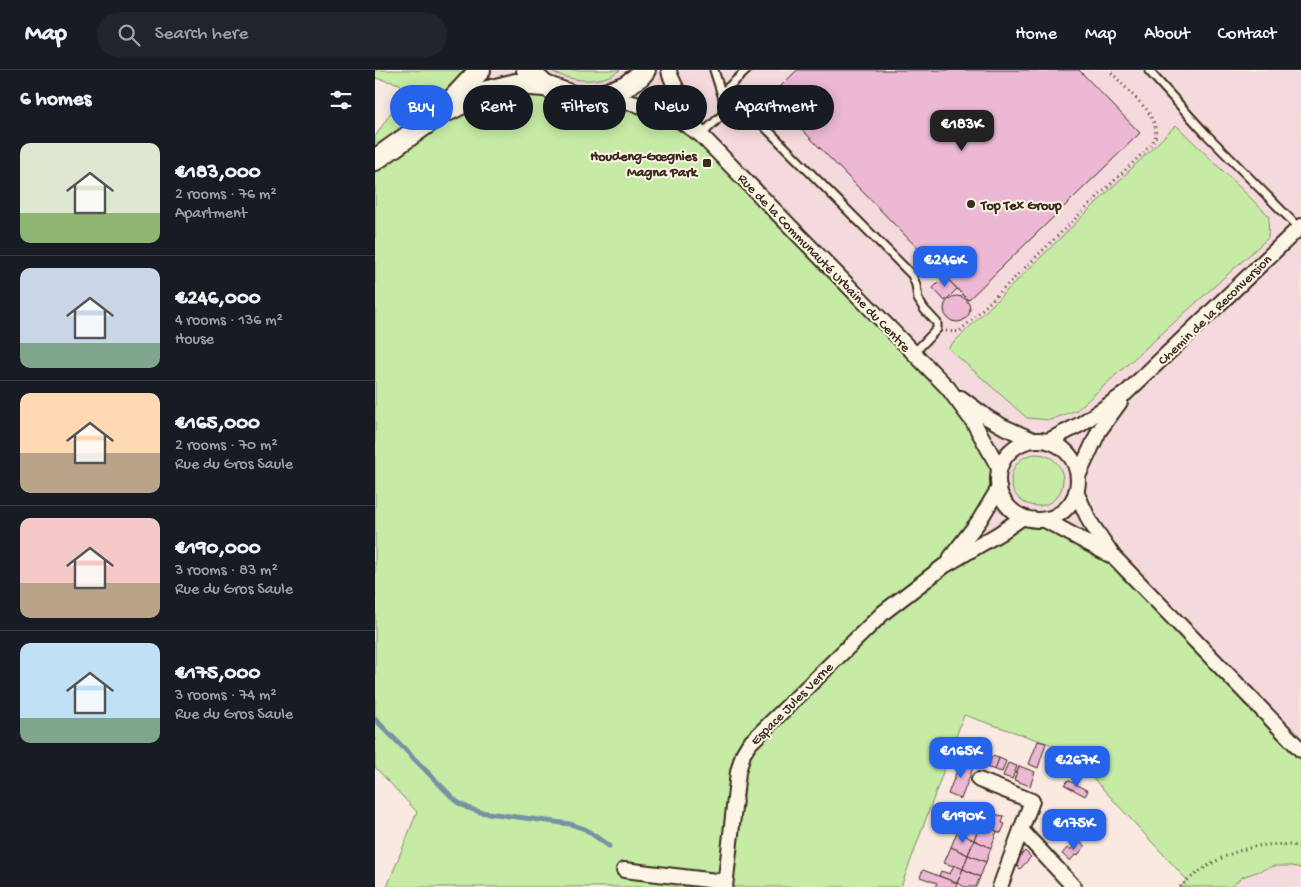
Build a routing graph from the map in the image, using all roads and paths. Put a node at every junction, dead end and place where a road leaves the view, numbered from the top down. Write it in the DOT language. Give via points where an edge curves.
graph roads {
  1 [pos="480,70"];
  2 [pos="527,70"];
  3 [pos="645,70"];
  4 [pos="669,70"];
  5 [pos="714,70"];
  6 [pos="747,70"];
  7 [pos="1109,70"];
  8 [pos="1149,71"];
  9 [pos="544,85"];
  10 [pos="718,85"];
  11 [pos="731,85"];
  12 [pos="543,86"];
  13 [pos="626,86"];
  14 [pos="453,99"];
  15 [pos="626,102"];
  16 [pos="453,108"];
  17 [pos="717,120"];
  18 [pos="417,130"];
  19 [pos="768,130"];
  20 [pos="701,135"];
  21 [pos="375,160"];
  22 [pos="1300,227"];
  23 [pos="937,329"];
  24 [pos="913,353"];
  25 [pos="948,388"];
  26 [pos="1126,393"];
  27 [pos="1033,440"];
  28 [pos="1048,441"];
  29 [pos="999,468"];
  30 [pos="1078,476"];
  31 [pos="999,488"];
  32 [pos="1076,492"];
  33 [pos="1023,518"];
  34 [pos="1045,520"];
  35 [pos="1114,557"];
  36 [pos="944,566"];
  37 [pos="1301,750"];
  38 [pos="979,780"];
  39 [pos="1021,830"];
  40 [pos="1301,847"];
  41 [pos="624,870"];
  42 [pos="725,885"];
  43 [pos="1000,887"];
  44 [pos="1074,887"];
  45 [pos="1179,887"];
  1 -- 14 [label="street"];
  2 -- 9 [label="street"];
  3 -- 13 [label="street"];
  4 -- 20 [label="street, Rue de la Communauté Urbaine du Centre"];
  5 -- 10 [label="lane"];
  6 -- 11 [label="lane"];
  7 -- 23 [label="path" via="1148,111 1157,136 959,332"];
  8 -- 22 [label="lane"];
  12 -- 16 [label="street" via="516,84 483,92"];
  15 -- 20 [label="street, Rue de la Communauté Urbaine du Centre" via="670,114"];
  17 -- 20 [label="lane"];
  18 -- 21 [label="street"];
  19 -- 23 [label="lane" via="912,275 918,299 937,323"];
  20 -- 24 [label="street, Rue de la Communauté Urbaine du Centre"];
  22 -- 26 [label="street, Chemin de la Reconversion"];
  23 -- 24 [label="lane"];
  24 -- 25 [label="street, Rue de la Communauté Urbaine du Centre"];
  25 -- 27 [label="street" via="988,418"];
  25 -- 29 [label="street" via="975,423"];
  26 -- 28 [label="street" via="1081,424"];
  26 -- 30 [label="street" via="1099,431"];
  27 -- 28 [label="street"];
  27 -- 29 [label="street" via="1012,449"];
  28 -- 30 [label="street" via="1069,454"];
  29 -- 31 [label="street"];
  30 -- 32 [label="street"];
  31 -- 33 [label="street" via="1007,506"];
  31 -- 36 [label="street" via="979,521"];
  32 -- 34 [label="street" via="1068,507"];
  32 -- 35 [label="street" via="1090,522"];
  33 -- 34 [label="street"];
  33 -- 36 [label="street"];
  34 -- 35 [label="street"];
  35 -- 37 [label="street"];
  36 -- 42 [label="street, Espace Jules Verne" via="884,612 749,744 738,772"];
  38 -- 39 [label="street" via="1032,801"];
  39 -- 43 [label="street"];
  39 -- 44 [label="street"];
  40 -- 45 [label="path" via="1279,844 1244,848 1225,855"];
  41 -- 42 [label="street"];
}
